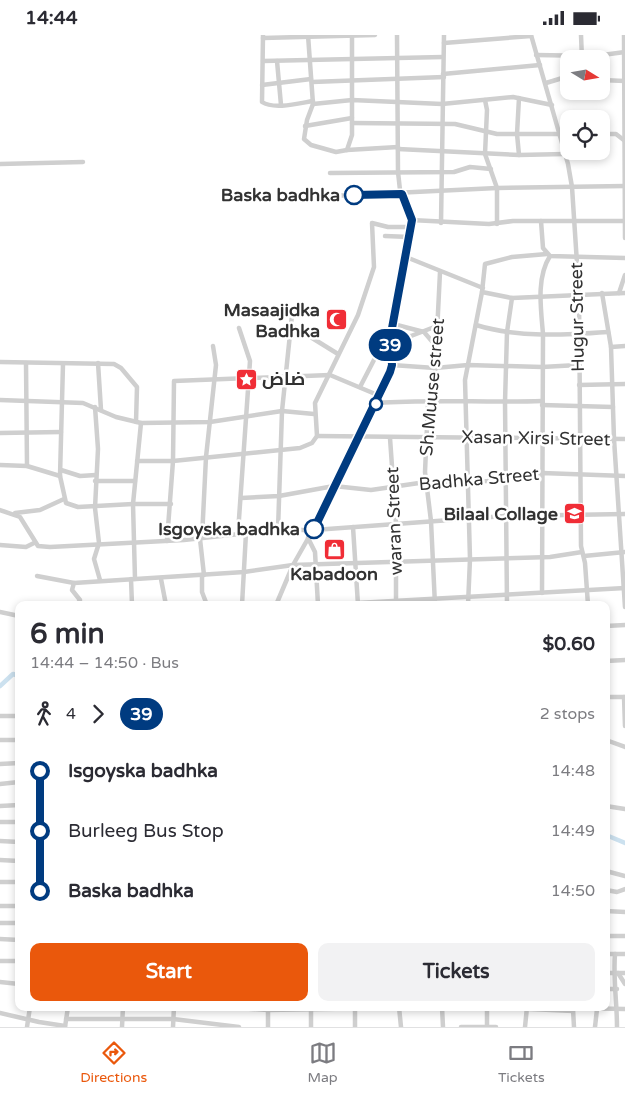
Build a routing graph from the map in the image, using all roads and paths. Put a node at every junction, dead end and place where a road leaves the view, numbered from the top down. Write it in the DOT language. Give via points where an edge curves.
graph roads {
  1 [pos="352,35"];
  2 [pos="375,35"];
  3 [pos="397,35"];
  4 [pos="444,35"];
  5 [pos="581,35"];
  6 [pos="624,35"];
  7 [pos="263,36"];
  8 [pos="308,36"];
  9 [pos="531,36"];
  10 [pos="444,43"];
  11 [pos="582,50"];
  12 [pos="625,52"];
  13 [pos="610,54"];
  14 [pos="536,55"];
  15 [pos="560,56"];
  16 [pos="443,57"];
  17 [pos="397,58"];
  18 [pos="352,59"];
  19 [pos="263,61"];
  20 [pos="277,61"];
  21 [pos="309,61"];
  22 [pos="540,65"];
  23 [pos="443,75"];
  24 [pos="397,79"];
  25 [pos="560,79"];
  26 [pos="352,80"];
  27 [pos="610,80"];
  28 [pos="311,81"];
  29 [pos="624,81"];
  30 [pos="278,83"];
  31 [pos="546,83"];
  32 [pos="262,85"];
  33 [pos="518,98"];
  34 [pos="352,100"];
  35 [pos="485,100"];
  36 [pos="397,101"];
  37 [pos="313,102"];
  38 [pos="442,104"];
  39 [pos="281,105"];
  40 [pos="552,105"];
  41 [pos="625,115"];
  42 [pos="352,121"];
  43 [pos="397,123"];
  44 [pos="442,124"];
  45 [pos="305,126"];
  46 [pos="485,132"];
  47 [pos="517,134"];
  48 [pos="559,134"];
  49 [pos="610,134"];
  50 [pos="560,137"];
  51 [pos="625,141"];
  52 [pos="398,148"];
  53 [pos="347,149"];
  54 [pos="442,153"];
  55 [pos="485,154"];
  56 [pos="560,154"];
  57 [pos="520,155"];
  58 [pos="566,160"];
  59 [pos="83,162"];
  60 [pos="0,164"];
  61 [pos="491,169"];
  62 [pos="398,172"];
  63 [pos="441,172"];
  64 [pos="330,173"];
  65 [pos="624,186"];
  66 [pos="572,187"];
  67 [pos="497,188"];
  68 [pos="441,192"];
  69 [pos="402,194"];
  70 [pos="332,195"];
  71 [pos="412,220"];
  72 [pos="541,221"];
  73 [pos="624,221"];
  74 [pos="575,222"];
  75 [pos="441,223"];
  76 [pos="497,224"];
  77 [pos="411,227"];
  78 [pos="385,235"];
  79 [pos="410,237"];
  80 [pos="625,238"];
  81 [pos="549,255"];
  82 [pos="406,257"];
  83 [pos="577,258"];
  84 [pos="625,258"];
  85 [pos="440,272"];
  86 [pos="625,275"];
  87 [pos="483,290"];
  88 [pos="602,293"];
  89 [pos="618,293"];
  90 [pos="625,293"];
  91 [pos="579,294"];
  92 [pos="540,297"];
  93 [pos="512,298"];
  94 [pos="292,315"];
  95 [pos="393,324"];
  96 [pos="291,325"];
  97 [pos="476,325"];
  98 [pos="437,326"];
  99 [pos="240,328"];
  100 [pos="424,332"];
  101 [pos="507,332"];
  102 [pos="608,332"];
  103 [pos="543,334"];
  104 [pos="578,334"];
  105 [pos="390,339"];
  106 [pos="213,346"];
  107 [pos="436,346"];
  108 [pos="625,346"];
  109 [pos="611,347"];
  110 [pos="338,354"];
  111 [pos="0,362"];
  112 [pos="26,363"];
  113 [pos="98,363"];
  114 [pos="63,364"];
  115 [pos="392,365"];
  116 [pos="468,365"];
  117 [pos="507,365"];
  118 [pos="578,365"];
  119 [pos="542,367"];
  120 [pos="435,369"];
  121 [pos="330,375"];
  122 [pos="286,378"];
  123 [pos="248,379"];
  124 [pos="214,380"];
  125 [pos="625,384"];
  126 [pos="579,385"];
  127 [pos="611,385"];
  128 [pos="360,387"];
  129 [pos="380,396"];
  130 [pos="430,399"];
  131 [pos="0,400"];
  132 [pos="467,400"];
  133 [pos="26,401"];
  134 [pos="61,402"];
  135 [pos="505,402"];
  136 [pos="377,403"];
  137 [pos="542,403"];
  138 [pos="579,405"];
  139 [pos="95,407"];
  140 [pos="613,407"];
  141 [pos="101,410"];
  142 [pos="282,411"];
  143 [pos="314,414"];
  144 [pos="246,416"];
  145 [pos="174,421"];
  146 [pos="210,422"];
  147 [pos="138,423"];
  148 [pos="61,432"];
  149 [pos="0,433"];
  150 [pos="27,433"];
  151 [pos="317,436"];
  152 [pos="465,436"];
  153 [pos="357,437"];
  154 [pos="428,437"];
  155 [pos="390,438"];
  156 [pos="506,439"];
  157 [pos="542,439"];
  158 [pos="579,439"];
  159 [pos="614,439"];
  160 [pos="625,439"];
  161 [pos="282,449"];
  162 [pos="244,453"];
  163 [pos="206,457"];
  164 [pos="137,461"];
  165 [pos="173,461"];
  166 [pos="0,465"];
  167 [pos="28,467"];
  168 [pos="61,470"];
  169 [pos="542,473"];
  170 [pos="580,473"];
  171 [pos="96,475"];
  172 [pos="506,475"];
  173 [pos="618,475"];
  174 [pos="625,475"];
  175 [pos="60,476"];
  176 [pos="468,480"];
  177 [pos="95,481"];
  178 [pos="135,481"];
  179 [pos="426,482"];
  180 [pos="334,487"];
  181 [pos="394,488"];
  182 [pos="279,496"];
  183 [pos="241,498"];
  184 [pos="64,499"];
  185 [pos="133,504"];
  186 [pos="171,504"];
  187 [pos="94,507"];
  188 [pos="0,509"];
  189 [pos="13,513"];
  190 [pos="542,514"];
  191 [pos="619,514"];
  192 [pos="625,514"];
  193 [pos="580,515"];
  194 [pos="505,516"];
  195 [pos="468,519"];
  196 [pos="432,521"];
  197 [pos="396,523"];
  198 [pos="353,527"];
  199 [pos="278,529"];
  200 [pos="314,529"];
  201 [pos="238,533"];
  202 [pos="246,533"];
  203 [pos="308,538"];
  204 [pos="201,539"];
  205 [pos="167,541"];
  206 [pos="133,542"];
  207 [pos="34,543"];
  208 [pos="98,543"];
  209 [pos="0,545"];
  210 [pos="623,552"];
  211 [pos="583,554"];
  212 [pos="541,557"];
  213 [pos="507,558"];
  214 [pos="470,559"];
  215 [pos="396,561"];
  216 [pos="434,561"];
  217 [pos="356,563"];
  218 [pos="316,564"];
  219 [pos="293,565"];
  220 [pos="244,572"];
  221 [pos="203,575"];
  222 [pos="37,576"];
  223 [pos="133,579"];
  224 [pos="161,579"];
  225 [pos="100,580"];
  226 [pos="74,583"];
  227 [pos="625,588"];
  228 [pos="586,589"];
  229 [pos="542,593"];
  230 [pos="506,594"];
  231 [pos="468,596"];
  232 [pos="435,598"];
  233 [pos="79,601"];
  234 [pos="132,601"];
  235 [pos="165,601"];
  236 [pos="205,601"];
  237 [pos="242,601"];
  238 [pos="276,601"];
  239 [pos="318,601"];
  240 [pos="358,601"];
  241 [pos="396,601"];
  242 [pos="412,601"];
  243 [pos="468,601"];
  244 [pos="507,601"];
  245 [pos="588,601"];
  246 [pos="625,607"];
  247 [pos="0,612"];
  248 [pos="15,615"];
  249 [pos="625,625"];
  250 [pos="610,626"];
  251 [pos="625,660"];
  252 [pos="610,661"];
  253 [pos="610,697"];
  254 [pos="624,697"];
  255 [pos="0,716"];
  256 [pos="15,716"];
  257 [pos="625,726"];
  258 [pos="0,740"];
  259 [pos="15,740"];
  260 [pos="610,741"];
  261 [pos="625,747"];
  262 [pos="15,763"];
  263 [pos="0,764"];
  264 [pos="15,782"];
  265 [pos="0,784"];
  266 [pos="15,805"];
  267 [pos="0,806"];
  268 [pos="610,807"];
  269 [pos="625,809"];
  270 [pos="0,822"];
  271 [pos="15,822"];
  272 [pos="0,841"];
  273 [pos="15,842"];
  274 [pos="0,860"];
  275 [pos="15,861"];
  276 [pos="610,872"];
  277 [pos="625,876"];
  278 [pos="0,882"];
  279 [pos="15,882"];
  280 [pos="625,889"];
  281 [pos="610,891"];
  282 [pos="15,905"];
  283 [pos="0,906"];
  284 [pos="610,911"];
  285 [pos="625,912"];
  286 [pos="0,923"];
  287 [pos="15,923"];
  288 [pos="610,936"];
  289 [pos="625,936"];
  290 [pos="0,939"];
  291 [pos="15,940"];
  292 [pos="610,954"];
  293 [pos="616,954"];
  294 [pos="625,954"];
  295 [pos="0,961"];
  296 [pos="15,961"];
  297 [pos="610,973"];
  298 [pos="616,973"];
  299 [pos="625,973"];
  300 [pos="0,982"];
  301 [pos="15,983"];
  302 [pos="625,983"];
  303 [pos="610,989"];
  304 [pos="617,989"];
  305 [pos="610,1009"];
  306 [pos="617,1009"];
  307 [pos="625,1009"];
  308 [pos="29,1011"];
  309 [pos="67,1011"];
  310 [pos="123,1011"];
  311 [pos="174,1011"];
  312 [pos="268,1011"];
  313 [pos="311,1011"];
  314 [pos="355,1011"];
  315 [pos="399,1011"];
  316 [pos="442,1011"];
  317 [pos="487,1011"];
  318 [pos="527,1011"];
  319 [pos="573,1011"];
  320 [pos="596,1011"];
  321 [pos="0,1013"];
  322 [pos="66,1019"];
  323 [pos="122,1019"];
  324 [pos="173,1019"];
  325 [pos="28,1020"];
  326 [pos="65,1026"];
  327 [pos="27,1027"];
  328 [pos="122,1027"];
  329 [pos="173,1027"];
  330 [pos="239,1027"];
  331 [pos="268,1027"];
  332 [pos="311,1027"];
  333 [pos="355,1027"];
  334 [pos="401,1027"];
  335 [pos="442,1027"];
  336 [pos="461,1027"];
  337 [pos="487,1027"];
  338 [pos="496,1027"];
  339 [pos="525,1027"];
  340 [pos="574,1027"];
  341 [pos="595,1027"];
  342 [pos="617,1027"];
  1 -- 2 [label="street"];
  1 -- 8 [label="street"];
  1 -- 18 [label="street"];
  3 -- 17 [label="street"];
  4 -- 10 [label="street"];
  5 -- 11 [label="street"];
  6 -- 12 [label="street"];
  7 -- 8 [label="street"];
  7 -- 19 [label="street"];
  8 -- 21 [label="street"];
  9 -- 10 [label="street"];
  9 -- 14 [label="street, Hugur Street"];
  10 -- 16 [label="street"];
  12 -- 13 [label="street"];
  12 -- 29 [label="street"];
  14 -- 15 [label="street"];
  14 -- 22 [label="street, Hugur Street"];
  16 -- 17 [label="street"];
  16 -- 23 [label="street"];
  17 -- 18 [label="street"];
  17 -- 24 [label="street"];
  18 -- 21 [label="street"];
  18 -- 26 [label="street"];
  19 -- 20 [label="street"];
  19 -- 32 [label="street"];
  20 -- 21 [label="street"];
  20 -- 30 [label="street"];
  21 -- 28 [label="street"];
  22 -- 23 [label="street"];
  22 -- 31 [label="street, Hugur Street"];
  23 -- 24 [label="street"];
  23 -- 38 [label="street"];
  24 -- 26 [label="street"];
  24 -- 36 [label="street"];
  25 -- 31 [label="street"];
  26 -- 28 [label="street"];
  26 -- 34 [label="street"];
  27 -- 29 [label="street"];
  28 -- 30 [label="street"];
  28 -- 37 [label="street"];
  29 -- 41 [label="street"];
  30 -- 32 [label="street"];
  30 -- 39 [label="street"];
  31 -- 40 [label="street, Hugur Street"];
  32 -- 39 [label="street" via="264,103"];
  33 -- 35 [label="street"];
  33 -- 40 [label="street"];
  33 -- 47 [label="street"];
  34 -- 36 [label="street"];
  34 -- 37 [label="street"];
  34 -- 42 [label="street"];
  35 -- 38 [label="street"];
  35 -- 46 [label="street"];
  36 -- 38 [label="street"];
  36 -- 43 [label="street"];
  37 -- 39 [label="street"];
  37 -- 45 [label="street"];
  38 -- 44 [label="street"];
  40 -- 48 [label="street, Hugur Street"];
  41 -- 51 [label="street"];
  42 -- 43 [label="street"];
  42 -- 45 [label="street"];
  42 -- 53 [label="street"];
  43 -- 44 [label="street"];
  43 -- 52 [label="street"];
  44 -- 46 [label="street" via="466,125"];
  44 -- 54 [label="street"];
  45 -- 53 [label="street" via="304,139 312,145 330,152"];
  46 -- 47 [label="street"];
  46 -- 55 [label="street"];
  47 -- 48 [label="street"];
  47 -- 57 [label="street"];
  48 -- 50 [label="street, Hugur Street"];
  49 -- 51 [label="street" via="616,134"];
  51 -- 65 [label="street"];
  52 -- 53 [label="street"];
  52 -- 54 [label="street"];
  52 -- 62 [label="street"];
  54 -- 55 [label="street"];
  54 -- 63 [label="street"];
  55 -- 57 [label="street"];
  55 -- 61 [label="street"];
  56 -- 57 [label="street"];
  58 -- 66 [label="street, Hugur Street"];
  59 -- 60 [label="street"];
  61 -- 63 [label="street" via="470,167"];
  61 -- 67 [label="street"];
  62 -- 63 [label="street"];
  62 -- 64 [label="street"];
  62 -- 69 [label="street"];
  63 -- 68 [label="street"];
  65 -- 66 [label="street"];
  65 -- 73 [label="street"];
  66 -- 67 [label="street"];
  66 -- 74 [label="street, Hugur Street"];
  67 -- 68 [label="street"];
  67 -- 76 [label="street"];
  68 -- 69 [label="street"];
  68 -- 75 [label="street"];
  69 -- 70 [label="street"];
  69 -- 71 [label="street"];
  71 -- 75 [label="street"];
  71 -- 77 [label="street"];
  72 -- 74 [label="street"];
  72 -- 76 [label="street"];
  72 -- 81 [label="street" via="543,248"];
  73 -- 74 [label="street"];
  73 -- 80 [label="street"];
  74 -- 83 [label="street, Hugur Street"];
  75 -- 76 [label="street"];
  77 -- 79 [label="street"];
  77 -- 110 [label="street" via="372,223 374,267 360,308"];
  78 -- 79 [label="street"];
  79 -- 82 [label="street"];
  81 -- 83 [label="street"];
  81 -- 87 [label="street" via="512,257 485,264"];
  81 -- 92 [label="street"];
  82 -- 85 [label="street"];
  82 -- 95 [label="street"];
  83 -- 84 [label="street"];
  83 -- 91 [label="street, Hugur Street"];
  85 -- 87 [label="street"];
  85 -- 98 [label="street, Sh.Muuse street"];
  86 -- 89 [label="street"];
  87 -- 93 [label="street"];
  87 -- 97 [label="street"];
  88 -- 89 [label="street"];
  88 -- 91 [label="street"];
  88 -- 102 [label="street"];
  89 -- 90 [label="street"];
  91 -- 92 [label="street"];
  91 -- 104 [label="street, Hugur Street"];
  92 -- 93 [label="street"];
  92 -- 103 [label="street"];
  93 -- 101 [label="street"];
  94 -- 96 [label="street"];
  95 -- 100 [label="street"];
  95 -- 105 [label="street"];
  96 -- 110 [label="street"];
  96 -- 122 [label="street"];
  97 -- 101 [label="street"];
  97 -- 116 [label="street"];
  98 -- 100 [label="street"];
  98 -- 107 [label="street, Sh.Muuse street"];
  99 -- 123 [label="street" via="250,355"];
  100 -- 105 [label="street"];
  100 -- 107 [label="street"];
  101 -- 103 [label="street"];
  101 -- 117 [label="street"];
  102 -- 104 [label="street"];
  102 -- 109 [label="street"];
  103 -- 104 [label="street"];
  103 -- 119 [label="street"];
  104 -- 118 [label="street, Hugur Street"];
  105 -- 115 [label="street"];
  105 -- 128 [label="street" via="375,358"];
  106 -- 124 [label="street"];
  107 -- 120 [label="street, Sh.Muuse street"];
  108 -- 109 [label="street"];
  109 -- 127 [label="street"];
  110 -- 121 [label="street"];
  111 -- 112 [label="street"];
  112 -- 114 [label="street"];
  112 -- 133 [label="street"];
  113 -- 114 [label="street"];
  113 -- 141 [label="street"];
  113 -- 147 [label="street" via="114,364 136,383"];
  114 -- 134 [label="street"];
  115 -- 120 [label="street"];
  115 -- 129 [label="street"];
  116 -- 117 [label="street"];
  116 -- 120 [label="street"];
  116 -- 132 [label="street" via="465,380"];
  117 -- 119 [label="street"];
  117 -- 135 [label="street"];
  118 -- 119 [label="street"];
  118 -- 126 [label="street, Hugur Street"];
  119 -- 137 [label="street"];
  120 -- 130 [label="street, Sh.Muuse street" via="434,394"];
  121 -- 122 [label="street"];
  121 -- 128 [label="street"];
  121 -- 143 [label="street" via="319,392"];
  122 -- 123 [label="street"];
  122 -- 142 [label="street"];
  123 -- 124 [label="street"];
  123 -- 144 [label="street"];
  124 -- 145 [label="street" via="174,381"];
  124 -- 146 [label="street"];
  125 -- 127 [label="street"];
  126 -- 127 [label="street"];
  126 -- 138 [label="street, Hugur Street"];
  127 -- 140 [label="street"];
  128 -- 129 [label="street"];
  129 -- 136 [label="street"];
  130 -- 132 [label="street"];
  130 -- 136 [label="street"];
  130 -- 154 [label="street, Sh.Muuse street"];
  131 -- 133 [label="street"];
  132 -- 135 [label="street"];
  132 -- 152 [label="street"];
  133 -- 134 [label="street"];
  133 -- 150 [label="street"];
  134 -- 139 [label="street"];
  134 -- 148 [label="street"];
  135 -- 137 [label="street"];
  135 -- 156 [label="street"];
  136 -- 153 [label="street"];
  137 -- 138 [label="street"];
  137 -- 157 [label="street"];
  138 -- 140 [label="street"];
  138 -- 158 [label="street, Hugur Street"];
  139 -- 141 [label="street"];
  139 -- 171 [label="street"];
  140 -- 159 [label="street"];
  141 -- 147 [label="street"];
  142 -- 143 [label="street"];
  142 -- 144 [label="street"];
  142 -- 161 [label="street"];
  143 -- 151 [label="street"];
  144 -- 146 [label="street"];
  144 -- 162 [label="street"];
  145 -- 146 [label="street"];
  145 -- 147 [label="street"];
  145 -- 165 [label="street"];
  146 -- 163 [label="street"];
  147 -- 164 [label="street"];
  148 -- 150 [label="street"];
  148 -- 168 [label="street"];
  149 -- 150 [label="street"];
  150 -- 167 [label="street"];
  151 -- 153 [label="street, Xasan Xirsi Street"];
  151 -- 161 [label="street" via="307,446"];
  152 -- 154 [label="street, Xasan Xirsi Street"];
  152 -- 156 [label="street, Xasan Xirsi Street"];
  152 -- 176 [label="street"];
  153 -- 155 [label="street, Xasan Xirsi Street"];
  153 -- 180 [label="street"];
  154 -- 155 [label="street, Xasan Xirsi Street"];
  154 -- 179 [label="street, Sh.Muuse street"];
  155 -- 181 [label="street, waran Street"];
  156 -- 157 [label="street, Xasan Xirsi Street"];
  156 -- 172 [label="street"];
  157 -- 158 [label="street, Xasan Xirsi Street"];
  157 -- 169 [label="street"];
  158 -- 159 [label="street, Xasan Xirsi Street"];
  158 -- 170 [label="street, Hugur Street"];
  159 -- 160 [label="street, Xasan Xirsi Street"];
  159 -- 173 [label="street"];
  161 -- 162 [label="street"];
  161 -- 182 [label="street"];
  162 -- 163 [label="street"];
  162 -- 183 [label="street"];
  163 -- 165 [label="street"];
  163 -- 204 [label="street"];
  164 -- 165 [label="street"];
  164 -- 178 [label="street"];
  165 -- 186 [label="street"];
  166 -- 167 [label="street"];
  167 -- 175 [label="street"];
  168 -- 171 [label="street" via="80,476"];
  168 -- 175 [label="street"];
  169 -- 170 [label="street, Badhka Street"];
  169 -- 172 [label="street, Badhka Street"];
  169 -- 190 [label="street"];
  170 -- 173 [label="street, Badhka Street"];
  170 -- 193 [label="street, Hugur Street"];
  171 -- 177 [label="street"];
  172 -- 176 [label="street, Badhka Street" via="488,481"];
  172 -- 194 [label="street"];
  173 -- 174 [label="street, Badhka Street"];
  173 -- 191 [label="street"];
  175 -- 184 [label="street"];
  176 -- 179 [label="street, Badhka Street"];
  176 -- 195 [label="street"];
  177 -- 178 [label="street"];
  177 -- 187 [label="street"];
  178 -- 185 [label="street"];
  179 -- 181 [label="street, Badhka Street"];
  179 -- 196 [label="street, Sh.Muuse street"];
  180 -- 181 [label="street, Badhka Street"];
  180 -- 182 [label="street, Badhka Street"];
  180 -- 200 [label="street"];
  181 -- 197 [label="street, waran Street"];
  182 -- 183 [label="street, Badhka Street"];
  182 -- 199 [label="street"];
  183 -- 201 [label="street"];
  184 -- 187 [label="street" via="71,506"];
  184 -- 189 [label="street" via="40,510"];
  185 -- 186 [label="street"];
  185 -- 187 [label="street"];
  185 -- 206 [label="street"];
  186 -- 205 [label="street"];
  187 -- 208 [label="street"];
  188 -- 189 [label="street"];
  189 -- 207 [label="street" via="20,517"];
  190 -- 193 [label="street"];
  190 -- 194 [label="street"];
  190 -- 212 [label="street"];
  191 -- 192 [label="street"];
  191 -- 193 [label="street"];
  191 -- 210 [label="street"];
  193 -- 211 [label="street, Hugur Street"];
  194 -- 195 [label="street"];
  194 -- 213 [label="street"];
  195 -- 196 [label="street"];
  195 -- 214 [label="street"];
  196 -- 197 [label="street"];
  196 -- 216 [label="street, Sh.Muuse street"];
  197 -- 198 [label="street"];
  197 -- 215 [label="street, waran Street"];
  198 -- 200 [label="street"];
  198 -- 217 [label="street"];
  199 -- 200 [label="street"];
  199 -- 202 [label="street"];
  200 -- 203 [label="street"];
  201 -- 202 [label="street"];
  201 -- 204 [label="street"];
  202 -- 220 [label="street"];
  203 -- 218 [label="street" via="316,552"];
  203 -- 219 [label="street"];
  204 -- 205 [label="street"];
  204 -- 221 [label="street"];
  205 -- 206 [label="street"];
  206 -- 208 [label="street"];
  206 -- 223 [label="street"];
  207 -- 208 [label="street" via="50,547"];
  207 -- 209 [label="street" via="26,547"];
  208 -- 225 [label="street" via="94,559"];
  210 -- 211 [label="street"];
  210 -- 227 [label="street"];
  211 -- 212 [label="street"];
  211 -- 228 [label="street, Hugur Street"];
  212 -- 213 [label="street"];
  212 -- 229 [label="street"];
  213 -- 214 [label="street"];
  213 -- 230 [label="street"];
  214 -- 216 [label="street"];
  214 -- 231 [label="street"];
  215 -- 216 [label="street"];
  215 -- 217 [label="street"];
  215 -- 241 [label="street, waran Street"];
  216 -- 232 [label="street, Sh.Muuse street"];
  217 -- 218 [label="street"];
  217 -- 240 [label="street"];
  218 -- 219 [label="street"];
  218 -- 239 [label="street"];
  219 -- 220 [label="street"];
  219 -- 238 [label="street"];
  220 -- 221 [label="street"];
  220 -- 237 [label="street"];
  221 -- 224 [label="street"];
  221 -- 236 [label="street" via="202,592"];
  222 -- 226 [label="street"];
  223 -- 224 [label="street"];
  223 -- 225 [label="street"];
  223 -- 234 [label="street"];
  224 -- 235 [label="street"];
  225 -- 226 [label="street"];
  226 -- 233 [label="street" via="72,591"];
  227 -- 228 [label="street"];
  227 -- 246 [label="street"];
  228 -- 229 [label="street"];
  228 -- 245 [label="street, Hugur Street"];
  229 -- 230 [label="street"];
  230 -- 231 [label="street"];
  230 -- 244 [label="street"];
  231 -- 232 [label="street"];
  231 -- 243 [label="street"];
  232 -- 242 [label="street"];
  247 -- 248 [label="street"];
  249 -- 250 [label="street"];
  251 -- 252 [label="street"];
  253 -- 254 [label="street"];
  254 -- 257 [label="street"];
  255 -- 256 [label="street"];
  258 -- 259 [label="street"];
  260 -- 261 [label="street"];
  262 -- 263 [label="street"];
  264 -- 265 [label="street"];
  266 -- 267 [label="street"];
  268 -- 269 [label="street"];
  270 -- 271 [label="street"];
  272 -- 273 [label="street"];
  274 -- 275 [label="street"];
  276 -- 277 [label="street"];
  278 -- 279 [label="street"];
  280 -- 281 [label="street"];
  282 -- 283 [label="street"];
  284 -- 285 [label="street"];
  286 -- 287 [label="street"];
  288 -- 289 [label="street"];
  290 -- 291 [label="street"];
  292 -- 293 [label="street"];
  293 -- 294 [label="street"];
  293 -- 298 [label="street"];
  295 -- 296 [label="street"];
  297 -- 298 [label="street"];
  298 -- 299 [label="street"];
  298 -- 302 [label="street"];
  298 -- 304 [label="street"];
  300 -- 301 [label="street"];
  303 -- 304 [label="street"];
  304 -- 306 [label="street"];
  305 -- 306 [label="street"];
  306 -- 307 [label="street"];
  306 -- 342 [label="street"];
  308 -- 325 [label="street"];
  309 -- 322 [label="street"];
  310 -- 323 [label="street"];
  311 -- 324 [label="street"];
  312 -- 331 [label="street"];
  313 -- 332 [label="street"];
  314 -- 333 [label="street"];
  315 -- 334 [label="street"];
  316 -- 335 [label="street"];
  317 -- 337 [label="street"];
  318 -- 339 [label="street"];
  319 -- 340 [label="street"];
  320 -- 341 [label="street"];
  321 -- 325 [label="street"];
  322 -- 323 [label="street"];
  322 -- 326 [label="street"];
  323 -- 324 [label="street"];
  323 -- 328 [label="street"];
  324 -- 329 [label="street"];
  324 -- 330 [label="street"];
  325 -- 326 [label="street"];
  325 -- 327 [label="street"];
  336 -- 337 [label="street"];
  337 -- 338 [label="street"];
}
